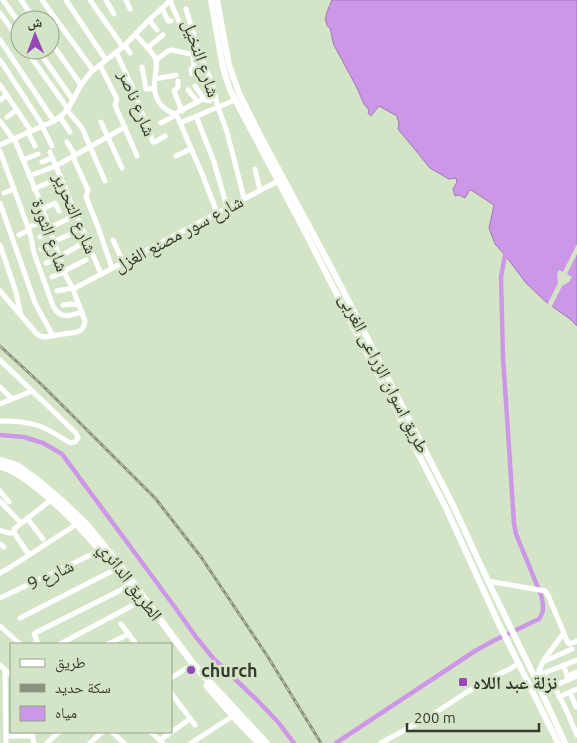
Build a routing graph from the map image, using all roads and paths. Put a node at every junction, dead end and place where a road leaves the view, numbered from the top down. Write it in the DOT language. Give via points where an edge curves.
graph roads {
  1 [pos="42,0"];
  2 [pos="66,0"];
  3 [pos="90,0"];
  4 [pos="106,0"];
  5 [pos="126,0"];
  6 [pos="170,0"];
  7 [pos="211,0"];
  8 [pos="217,0"];
  9 [pos="162,8"];
  10 [pos="130,9"];
  11 [pos="193,9"];
  12 [pos="0,13"];
  13 [pos="114,14"];
  14 [pos="149,20"];
  15 [pos="171,21"];
  16 [pos="181,26"];
  17 [pos="10,27"];
  18 [pos="157,30"];
  19 [pos="136,35"];
  20 [pos="163,35"];
  21 [pos="0,40"];
  22 [pos="124,46"];
  23 [pos="147,48"];
  24 [pos="116,52"];
  25 [pos="130,52"];
  26 [pos="60,55"];
  27 [pos="193,55"];
  28 [pos="200,56"];
  29 [pos="0,60"];
  30 [pos="33,60"];
  31 [pos="45,60"];
  32 [pos="106,60"];
  33 [pos="156,60"];
  34 [pos="100,65"];
  35 [pos="142,67"];
  36 [pos="93,70"];
  37 [pos="192,74"];
  38 [pos="176,75"];
  39 [pos="229,78"];
  40 [pos="155,79"];
  41 [pos="178,81"];
  42 [pos="0,85"];
  43 [pos="81,85"];
  44 [pos="194,86"];
  45 [pos="154,88"];
  46 [pos="188,90"];
  47 [pos="215,94"];
  48 [pos="7,95"];
  49 [pos="204,99"];
  50 [pos="0,100"];
  51 [pos="73,100"];
  52 [pos="235,100"];
  53 [pos="198,102"];
  54 [pos="218,107"];
  55 [pos="17,110"];
  56 [pos="68,110"];
  57 [pos="182,111"];
  58 [pos="175,115"];
  59 [pos="196,116"];
  60 [pos="7,117"];
  61 [pos="60,117"];
  62 [pos="0,121"];
  63 [pos="54,121"];
  64 [pos="101,122"];
  65 [pos="161,123"];
  66 [pos="180,123"];
  67 [pos="43,126"];
  68 [pos="125,127"];
  69 [pos="30,131"];
  70 [pos="70,132"];
  71 [pos="165,136"];
  72 [pos="108,137"];
  73 [pos="14,139"];
  74 [pos="67,142"];
  75 [pos="1,143"];
  76 [pos="35,146"];
  77 [pos="90,147"];
  78 [pos="191,148"];
  79 [pos="51,152"];
  80 [pos="38,154"];
  81 [pos="1,155"];
  82 [pos="74,156"];
  83 [pos="137,156"];
  84 [pos="176,156"];
  85 [pos="23,160"];
  86 [pos="42,162"];
  87 [pos="2,164"];
  88 [pos="56,166"];
  89 [pos="122,168"];
  90 [pos="255,169"];
  91 [pos="30,176"];
  92 [pos="61,177"];
  93 [pos="280,179"];
  94 [pos="105,180"];
  95 [pos="65,187"];
  96 [pos="34,189"];
  97 [pos="14,190"];
  98 [pos="260,190"];
  99 [pos="56,191"];
  100 [pos="4,193"];
  101 [pos="44,193"];
  102 [pos="38,196"];
  103 [pos="244,198"];
  104 [pos="0,203"];
  105 [pos="227,207"];
  106 [pos="42,209"];
  107 [pos="59,211"];
  108 [pos="217,213"];
  109 [pos="70,218"];
  110 [pos="46,221"];
  111 [pos="28,228"];
  112 [pos="49,231"];
  113 [pos="74,232"];
  114 [pos="19,235"];
  115 [pos="40,237"];
  116 [pos="113,240"];
  117 [pos="54,243"];
  118 [pos="0,245"];
  119 [pos="80,245"];
  120 [pos="40,249"];
  121 [pos="59,258"];
  122 [pos="86,260"];
  123 [pos="123,262"];
  124 [pos="46,263"];
  125 [pos="112,268"];
  126 [pos="329,271"];
  127 [pos="64,272"];
  128 [pos="101,274"];
  129 [pos="52,277"];
  130 [pos="72,288"];
  131 [pos="0,291"];
  132 [pos="57,291"];
  133 [pos="63,305"];
  134 [pos="79,305"];
  135 [pos="82,312"];
  136 [pos="21,317"];
  137 [pos="53,336"];
  138 [pos="0,360"];
  139 [pos="0,387"];
  140 [pos="32,391"];
  141 [pos="12,399"];
  142 [pos="0,404"];
  143 [pos="0,421"];
  144 [pos="0,460"];
  145 [pos="0,466"];
  146 [pos="0,491"];
  147 [pos="51,500"];
  148 [pos="0,502"];
  149 [pos="9,502"];
  150 [pos="453,505"];
  151 [pos="446,508"];
  152 [pos="28,518"];
  153 [pos="21,523"];
  154 [pos="77,524"];
  155 [pos="0,530"];
  156 [pos="14,533"];
  157 [pos="43,539"];
  158 [pos="101,550"];
  159 [pos="29,555"];
  160 [pos="116,569"];
  161 [pos="1,571"];
  162 [pos="488,581"];
  163 [pos="130,586"];
  164 [pos="0,598"];
  165 [pos="141,601"];
  166 [pos="20,618"];
  167 [pos="121,624"];
  168 [pos="0,626"];
  169 [pos="128,634"];
  170 [pos="563,634"];
  171 [pos="577,641"];
  172 [pos="19,643"];
  173 [pos="36,643"];
  174 [pos="62,643"];
  175 [pos="110,643"];
  176 [pos="135,643"];
  177 [pos="571,646"];
  178 [pos="577,659"];
  179 [pos="543,662"];
  180 [pos="519,663"];
  181 [pos="0,665"];
  182 [pos="563,665"];
  183 [pos="190,666"];
  184 [pos="9,672"];
  185 [pos="542,672"];
  186 [pos="577,672"];
  187 [pos="577,676"];
  188 [pos="172,677"];
  189 [pos="568,678"];
  190 [pos="536,680"];
  191 [pos="554,686"];
  192 [pos="577,689"];
  193 [pos="570,692"];
  194 [pos="172,693"];
  195 [pos="559,697"];
  196 [pos="5,704"];
  197 [pos="576,704"];
  198 [pos="10,709"];
  199 [pos="566,711"];
  200 [pos="233,713"];
  201 [pos="3,719"];
  202 [pos="190,719"];
  203 [pos="577,719"];
  204 [pos="242,721"];
  205 [pos="571,722"];
  206 [pos="195,725"];
  207 [pos="172,729"];
  208 [pos="58,733"];
  209 [pos="101,733"];
  210 [pos="113,733"];
  211 [pos="152,733"];
  212 [pos="32,734"];
  213 [pos="577,735"];
  214 [pos="6,736"];
  215 [pos="257,741"];
  216 [pos="161,742"];
  217 [pos="6,743"];
  218 [pos="34,743"];
  219 [pos="47,743"];
  220 [pos="90,743"];
  221 [pos="124,743"];
  222 [pos="191,743"];
  223 [pos="248,743"];
  224 [pos="266,743"];
  225 [pos="381,743"];
  226 [pos="558,743"];
  227 [pos="565,743"];
  1 -- 36 [label="street"];
  2 -- 32 [label="street"];
  3 -- 22 [label="street"];
  4 -- 13 [label="street"];
  5 -- 10 [label="street"];
  6 -- 9 [label="street"];
  6 -- 16 [label="street"];
  7 -- 39 [label="main road, طريق اسوان الزراعى الغربى" via="220,53"];
  8 -- 39 [label="main road, طريق اسوان الزراعى الغربى"];
  9 -- 14 [label="street"];
  9 -- 15 [label="street"];
  11 -- 28 [label="street, شارع النخيل" via="186,10"];
  12 -- 17 [label="street"];
  14 -- 18 [label="street"];
  14 -- 19 [label="street"];
  19 -- 22 [label="street"];
  19 -- 23 [label="street"];
  20 -- 23 [label="street"];
  21 -- 63 [label="street"];
  22 -- 24 [label="street"];
  22 -- 25 [label="street"];
  23 -- 33 [label="street"];
  24 -- 32 [label="street"];
  24 -- 71 [label="street, شارع ناصر" via="153,142"];
  26 -- 43 [label="street"];
  27 -- 28 [label="street"];
  27 -- 33 [label="street" via="170,50"];
  27 -- 37 [label="street"];
  28 -- 47 [label="street, شارع النخيل"];
  29 -- 67 [label="street, شارع التحرير"];
  30 -- 56 [label="street"];
  31 -- 51 [label="street"];
  32 -- 34 [label="street"];
  33 -- 40 [label="street"];
  34 -- 36 [label="street"];
  34 -- 68 [label="street" via="117,99 115,105"];
  35 -- 45 [label="street" via="146,89"];
  36 -- 43 [label="street"];
  38 -- 40 [label="street"];
  39 -- 52 [label="main road, طريق اسوان الزراعى الغربى"];
  39 -- 93 [label="main road, طريق اسوان الزراعى الغربى" via="239,92"];
  40 -- 45 [label="street"];
  41 -- 57 [label="street" via="174,91"];
  42 -- 48 [label="street"];
  43 -- 51 [label="street"];
  44 -- 49 [label="street"];
  45 -- 58 [label="street" via="161,105"];
  46 -- 53 [label="street"];
  47 -- 49 [label="street" via="209,101"];
  47 -- 54 [label="street, شارع النخيل"];
  48 -- 50 [label="street"];
  48 -- 55 [label="street"];
  49 -- 53 [label="street"];
  51 -- 56 [label="street"];
  52 -- 54 [label="street"];
  52 -- 93 [label="main road, طريق اسوان الزراعى الغربى"];
  53 -- 57 [label="street"];
  54 -- 59 [label="street"];
  54 -- 103 [label="street, شارع النخيل"];
  55 -- 60 [label="street"];
  55 -- 69 [label="street"];
  56 -- 61 [label="street"];
  56 -- 77 [label="street" via="82,128"];
  57 -- 58 [label="street"];
  58 -- 65 [label="street"];
  58 -- 66 [label="street"];
  59 -- 66 [label="street"];
  59 -- 105 [label="street"];
  61 -- 63 [label="street"];
  61 -- 70 [label="street"];
  62 -- 73 [label="street, شارع الثورة"];
  63 -- 67 [label="street"];
  64 -- 72 [label="street"];
  66 -- 78 [label="street"];
  67 -- 69 [label="street"];
  67 -- 79 [label="street, شارع التحرير"];
  68 -- 72 [label="street"];
  68 -- 83 [label="street"];
  69 -- 73 [label="street"];
  69 -- 76 [label="street"];
  72 -- 77 [label="street"];
  72 -- 89 [label="street"];
  73 -- 75 [label="street"];
  73 -- 85 [label="street, شارع الثورة"];
  74 -- 82 [label="street"];
  77 -- 82 [label="street"];
  77 -- 94 [label="street"];
  78 -- 84 [label="street"];
  78 -- 108 [label="street"];
  79 -- 86 [label="street"];
  79 -- 88 [label="street, شارع التحرير"];
  80 -- 85 [label="street"];
  81 -- 87 [label="street"];
  82 -- 88 [label="street"];
  82 -- 125 [label="street"];
  85 -- 91 [label="street, شارع الثورة"];
  87 -- 97 [label="street"];
  88 -- 91 [label="street"];
  88 -- 92 [label="street, شارع التحرير"];
  90 -- 98 [label="street"];
  91 -- 96 [label="street, شارع الثورة"];
  92 -- 95 [label="street, شارع التحرير"];
  92 -- 96 [label="street"];
  93 -- 98 [label="street, شارع سور مصنع الغزل"];
  93 -- 126 [label="main road, طريق اسوان الزراعى الغربى"];
  95 -- 99 [label="street"];
  95 -- 128 [label="street, شارع التحرير"];
  96 -- 102 [label="street, شارع الثورة"];
  97 -- 100 [label="street"];
  97 -- 111 [label="street"];
  98 -- 103 [label="street, شارع سور مصنع الغزل"];
  101 -- 102 [label="street"];
  102 -- 106 [label="street, شارع الثورة"];
  103 -- 105 [label="street, شارع سور مصنع الغزل"];
  104 -- 137 [label="street" via="35,303"];
  105 -- 108 [label="street, شارع سور مصنع الغزل"];
  106 -- 107 [label="street" via="55,203"];
  106 -- 110 [label="street, شارع الثورة"];
  108 -- 123 [label="street, شارع سور مصنع الغزل"];
  109 -- 112 [label="street"];
  110 -- 111 [label="street"];
  110 -- 112 [label="street, شارع الثورة"];
  111 -- 114 [label="street"];
  111 -- 135 [label="street" via="57,313 64,316"];
  112 -- 115 [label="street"];
  112 -- 117 [label="street, شارع الثورة"];
  113 -- 117 [label="street"];
  116 -- 123 [label="street"];
  117 -- 120 [label="street"];
  117 -- 121 [label="street, شارع الثورة"];
  118 -- 136 [label="street"];
  119 -- 121 [label="street"];
  121 -- 124 [label="street"];
  121 -- 127 [label="street, شارع الثورة"];
  122 -- 127 [label="street"];
  123 -- 125 [label="street, شارع سور مصنع الغزل"];
  125 -- 128 [label="street, شارع سور مصنع الغزل"];
  126 -- 150 [label="main road, طريق اسوان الزراعى الغربى"];
  126 -- 151 [label="main road, طريق اسوان الزراعى الغربى"];
  127 -- 129 [label="street"];
  127 -- 130 [label="street, شارع الثورة"];
  128 -- 130 [label="street, شارع سور مصنع الغزل"];
  130 -- 132 [label="street, شارع سور مصنع الغزل"];
  130 -- 134 [label="street, شارع الثورة"];
  131 -- 136 [label="street"];
  133 -- 134 [label="street"];
  134 -- 135 [label="street, شارع الثورة"];
  135 -- 137 [label="street, شارع الثورة" via="85,323 81,330"];
  136 -- 137 [label="street" via="36,334"];
  138 -- 140 [label="street"];
  139 -- 141 [label="street"];
  140 -- 141 [label="street"];
  140 -- 143 [label="street" via="76,433 75,442 35,424"];
  141 -- 142 [label="street"];
  144 -- 200 [label="highway, الطريق الدائري" via="18,466 37,480 86,524"];
  145 -- 147 [label="highway, الطريق الدائري" via="19,475"];
  146 -- 149 [label="street"];
  147 -- 152 [label="street"];
  147 -- 154 [label="highway, الطريق الدائري"];
  148 -- 153 [label="street"];
  150 -- 151 [label="main road"];
  150 -- 162 [label="main road, طريق اسوان الزراعى الغربى"];
  151 -- 180 [label="main road, طريق اسوان الزراعى الغربى"];
  152 -- 153 [label="street"];
  152 -- 157 [label="street"];
  153 -- 156 [label="street" via="14,528"];
  154 -- 158 [label="highway, الطريق الدائري"];
  154 -- 159 [label="street"];
  155 -- 156 [label="street"];
  156 -- 159 [label="street"];
  158 -- 160 [label="highway, الطريق الدائري"];
  158 -- 164 [label="street, شارع 9"];
  159 -- 161 [label="street"];
  160 -- 163 [label="highway, الطريق الدائري"];
  160 -- 166 [label="street"];
  162 -- 170 [label="street" via="545,591"];
  162 -- 190 [label="main road, طريق اسوان الزراعى الغربى"];
  163 -- 165 [label="highway, الطريق الدائري"];
  163 -- 173 [label="street" via="35,633"];
  165 -- 174 [label="street"];
  165 -- 183 [label="highway, الطريق الدائري"];
  167 -- 169 [label="street"];
  168 -- 172 [label="street"];
  169 -- 175 [label="street"];
  169 -- 176 [label="street"];
  170 -- 177 [label="street"];
  170 -- 179 [label="street"];
  171 -- 177 [label="street"];
  177 -- 178 [label="street"];
  177 -- 179 [label="street"];
  178 -- 182 [label="street"];
  179 -- 185 [label="street"];
  180 -- 225 [label="street"];
  180 -- 226 [label="main road, طريق اسوان الزراعى الغربى"];
  181 -- 184 [label="street"];
  182 -- 185 [label="street"];
  182 -- 189 [label="street"];
  183 -- 188 [label="street"];
  183 -- 200 [label="highway, الطريق الدائري"];
  184 -- 196 [label="street"];
  185 -- 190 [label="street"];
  185 -- 191 [label="street"];
  186 -- 189 [label="street"];
  187 -- 189 [label="street"];
  189 -- 191 [label="street"];
  190 -- 227 [label="main road, طريق اسوان الزراعى الغربى"];
  191 -- 195 [label="street"];
  192 -- 193 [label="street"];
  193 -- 195 [label="street"];
  193 -- 197 [label="street"];
  194 -- 202 [label="street"];
  195 -- 199 [label="street"];
  196 -- 198 [label="street"];
  196 -- 201 [label="street"];
  197 -- 199 [label="street"];
  199 -- 205 [label="street"];
  200 -- 204 [label="highway, الطريق الدائري"];
  200 -- 222 [label="street"];
  201 -- 214 [label="street"];
  202 -- 206 [label="street"];
  202 -- 207 [label="street"];
  203 -- 205 [label="street"];
  204 -- 215 [label="highway, الطريق الدائري"];
  204 -- 224 [label="highway, الطريق الدائري"];
  205 -- 213 [label="street"];
  208 -- 219 [label="street"];
  209 -- 220 [label="street"];
  210 -- 221 [label="street"];
  211 -- 216 [label="street"];
  212 -- 214 [label="street"];
  212 -- 218 [label="street"];
  214 -- 217 [label="street"];
  215 -- 223 [label="street"];
}
